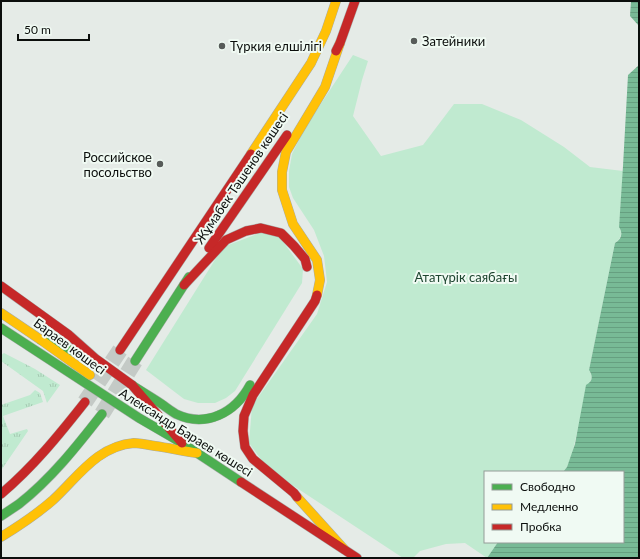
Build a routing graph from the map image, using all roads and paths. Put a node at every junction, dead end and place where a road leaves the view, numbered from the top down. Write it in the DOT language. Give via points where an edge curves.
graph roads {
  1 [pos="336,1"];
  2 [pos="354,1"];
  3 [pos="340,43"];
  4 [pos="309,277"];
  5 [pos="184,285"];
  6 [pos="1,286"];
  7 [pos="1,313"];
  8 [pos="1,328"];
  9 [pos="41,340"];
  10 [pos="120,350"];
  11 [pos="271,351"];
  12 [pos="96,359"];
  13 [pos="135,361"];
  14 [pos="132,385"];
  15 [pos="85,402"];
  16 [pos="102,414"];
  17 [pos="182,443"];
  18 [pos="197,453"];
  19 [pos="1,494"];
  20 [pos="1,516"];
  21 [pos="1,537"];
  22 [pos="344,549"];
  23 [pos="357,558"];
  1 -- 10 [label="main road, Жұмабек Тәшенов көшесі" via="326,31 311,62"];
  2 -- 3 [label="main road, Жұмабек Тәшенов көшесі"];
  3 -- 5 [label="main road, Жұмабек Тәшенов көшесі" via="308,103"];
  3 -- 22 [label="main road" via="325,87 286,152 282,172 282,190 293,224 317,260 320,280 315,301 253,395 244,416 243,431 245,447 253,459 294,493"];
  4 -- 5 [label="main road" via="305,259 294,246 281,233 261,228 246,231 226,240"];
  5 -- 13 [label="main road, Жұмабек Тәшенов көшесі"];
  6 -- 12 [label="main road" via="69,335"];
  7 -- 9 [label="main road, Бараев көшесі"];
  8 -- 17 [label="main road, Александр Бараев көшесі"];
  9 -- 12 [label="main road"];
  9 -- 17 [label="main road, Бараев көшесі"];
  11 -- 14 [label="main road" via="235,405 211,418 193,419 178,415"];
  12 -- 14 [label="main road"];
  14 -- 17 [label="main road"];
  15 -- 19 [label="main road" via="29,469"];
  16 -- 20 [label="main road" via="51,475"];
  17 -- 18 [label="main road, Александр Бараев көшесі"];
  18 -- 21 [label="main road" via="135,443 110,449 92,460 38,512"];
  18 -- 22 [label="main road, Александр Бараев көшесі"];
  22 -- 23 [label="main road, Александр Бараев көшесі"];
}
